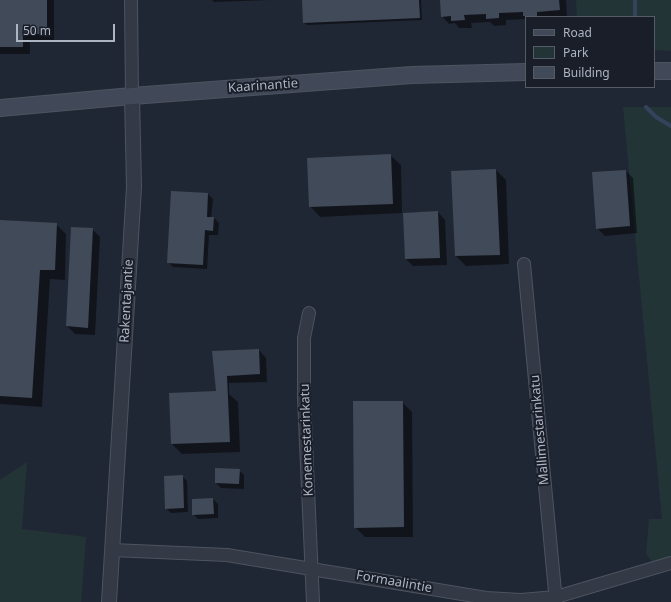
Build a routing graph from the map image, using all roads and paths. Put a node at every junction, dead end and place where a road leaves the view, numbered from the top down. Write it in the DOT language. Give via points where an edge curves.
graph roads {
  1 [pos="131,0"];
  2 [pos="655,71"];
  3 [pos="671,71"];
  4 [pos="525,72"];
  5 [pos="132,96"];
  6 [pos="0,108"];
  7 [pos="524,264"];
  8 [pos="309,313"];
  9 [pos="112,550"];
  10 [pos="671,563"];
  11 [pos="312,568"];
  12 [pos="556,599"];
  13 [pos="109,602"];
  14 [pos="313,602"];
  1 -- 5 [label="street, Rakentajantie"];
  2 -- 3 [label="main road"];
  4 -- 5 [label="main road, Kaarinantie" via="412,75"];
  5 -- 6 [label="main road, Kaarinantie"];
  5 -- 9 [label="street, Rakentajantie" via="134,187"];
  7 -- 12 [label="street, Mallimestarinkatu"];
  8 -- 11 [label="street, Konemestarinkatu" via="304,338 304,398"];
  9 -- 11 [label="street, Formaalintie" via="227,555"];
  9 -- 13 [label="street, Rakentajantie"];
  10 -- 12 [label="street, Formaalintie"];
  11 -- 12 [label="street, Formaalintie" via="486,598"];
  11 -- 14 [label="street, Konemestarinkatu"];
}
